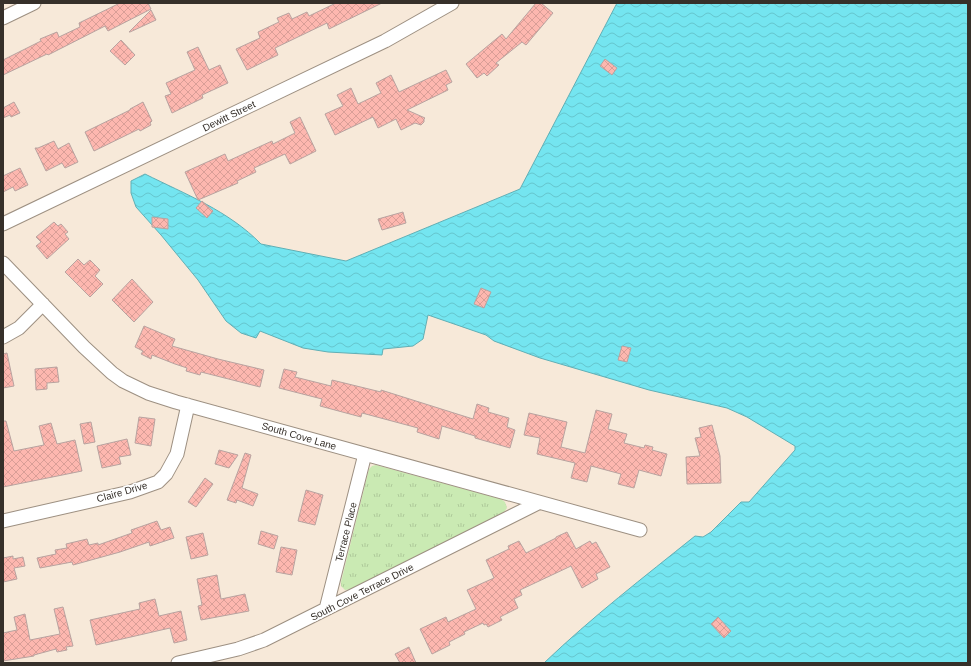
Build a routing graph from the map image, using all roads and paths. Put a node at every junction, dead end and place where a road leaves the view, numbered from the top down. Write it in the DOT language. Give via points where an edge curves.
graph roads {
  1 [pos="34,3"];
  2 [pos="452,3"];
  3 [pos="3,18"];
  4 [pos="3,224"];
  5 [pos="3,263"];
  6 [pos="43,304"];
  7 [pos="3,337"];
  8 [pos="188,405"];
  9 [pos="365,454"];
  10 [pos="538,503"];
  11 [pos="3,521"];
  12 [pos="640,530"];
  13 [pos="326,609"];
  14 [pos="178,663"];
  1 -- 3 [label="street"];
  2 -- 4 [label="street, Dewitt Street" via="385,40"];
  5 -- 6 [label="street, South Cove Lane"];
  6 -- 7 [label="street" via="19,328"];
  6 -- 8 [label="street, South Cove Lane" via="84,347 118,377 152,394"];
  8 -- 9 [label="street, South Cove Lane"];
  8 -- 11 [label="street, Claire Drive" via="177,454 166,474 158,482 130,492"];
  9 -- 10 [label="street, South Cove Lane"];
  9 -- 13 [label="street, Terrace Place"];
  10 -- 12 [label="street, South Cove Lane"];
  10 -- 13 [label="street, South Cove Terrace Drive"];
  13 -- 14 [label="street, South Cove Terrace Drive" via="255,644"];
}
